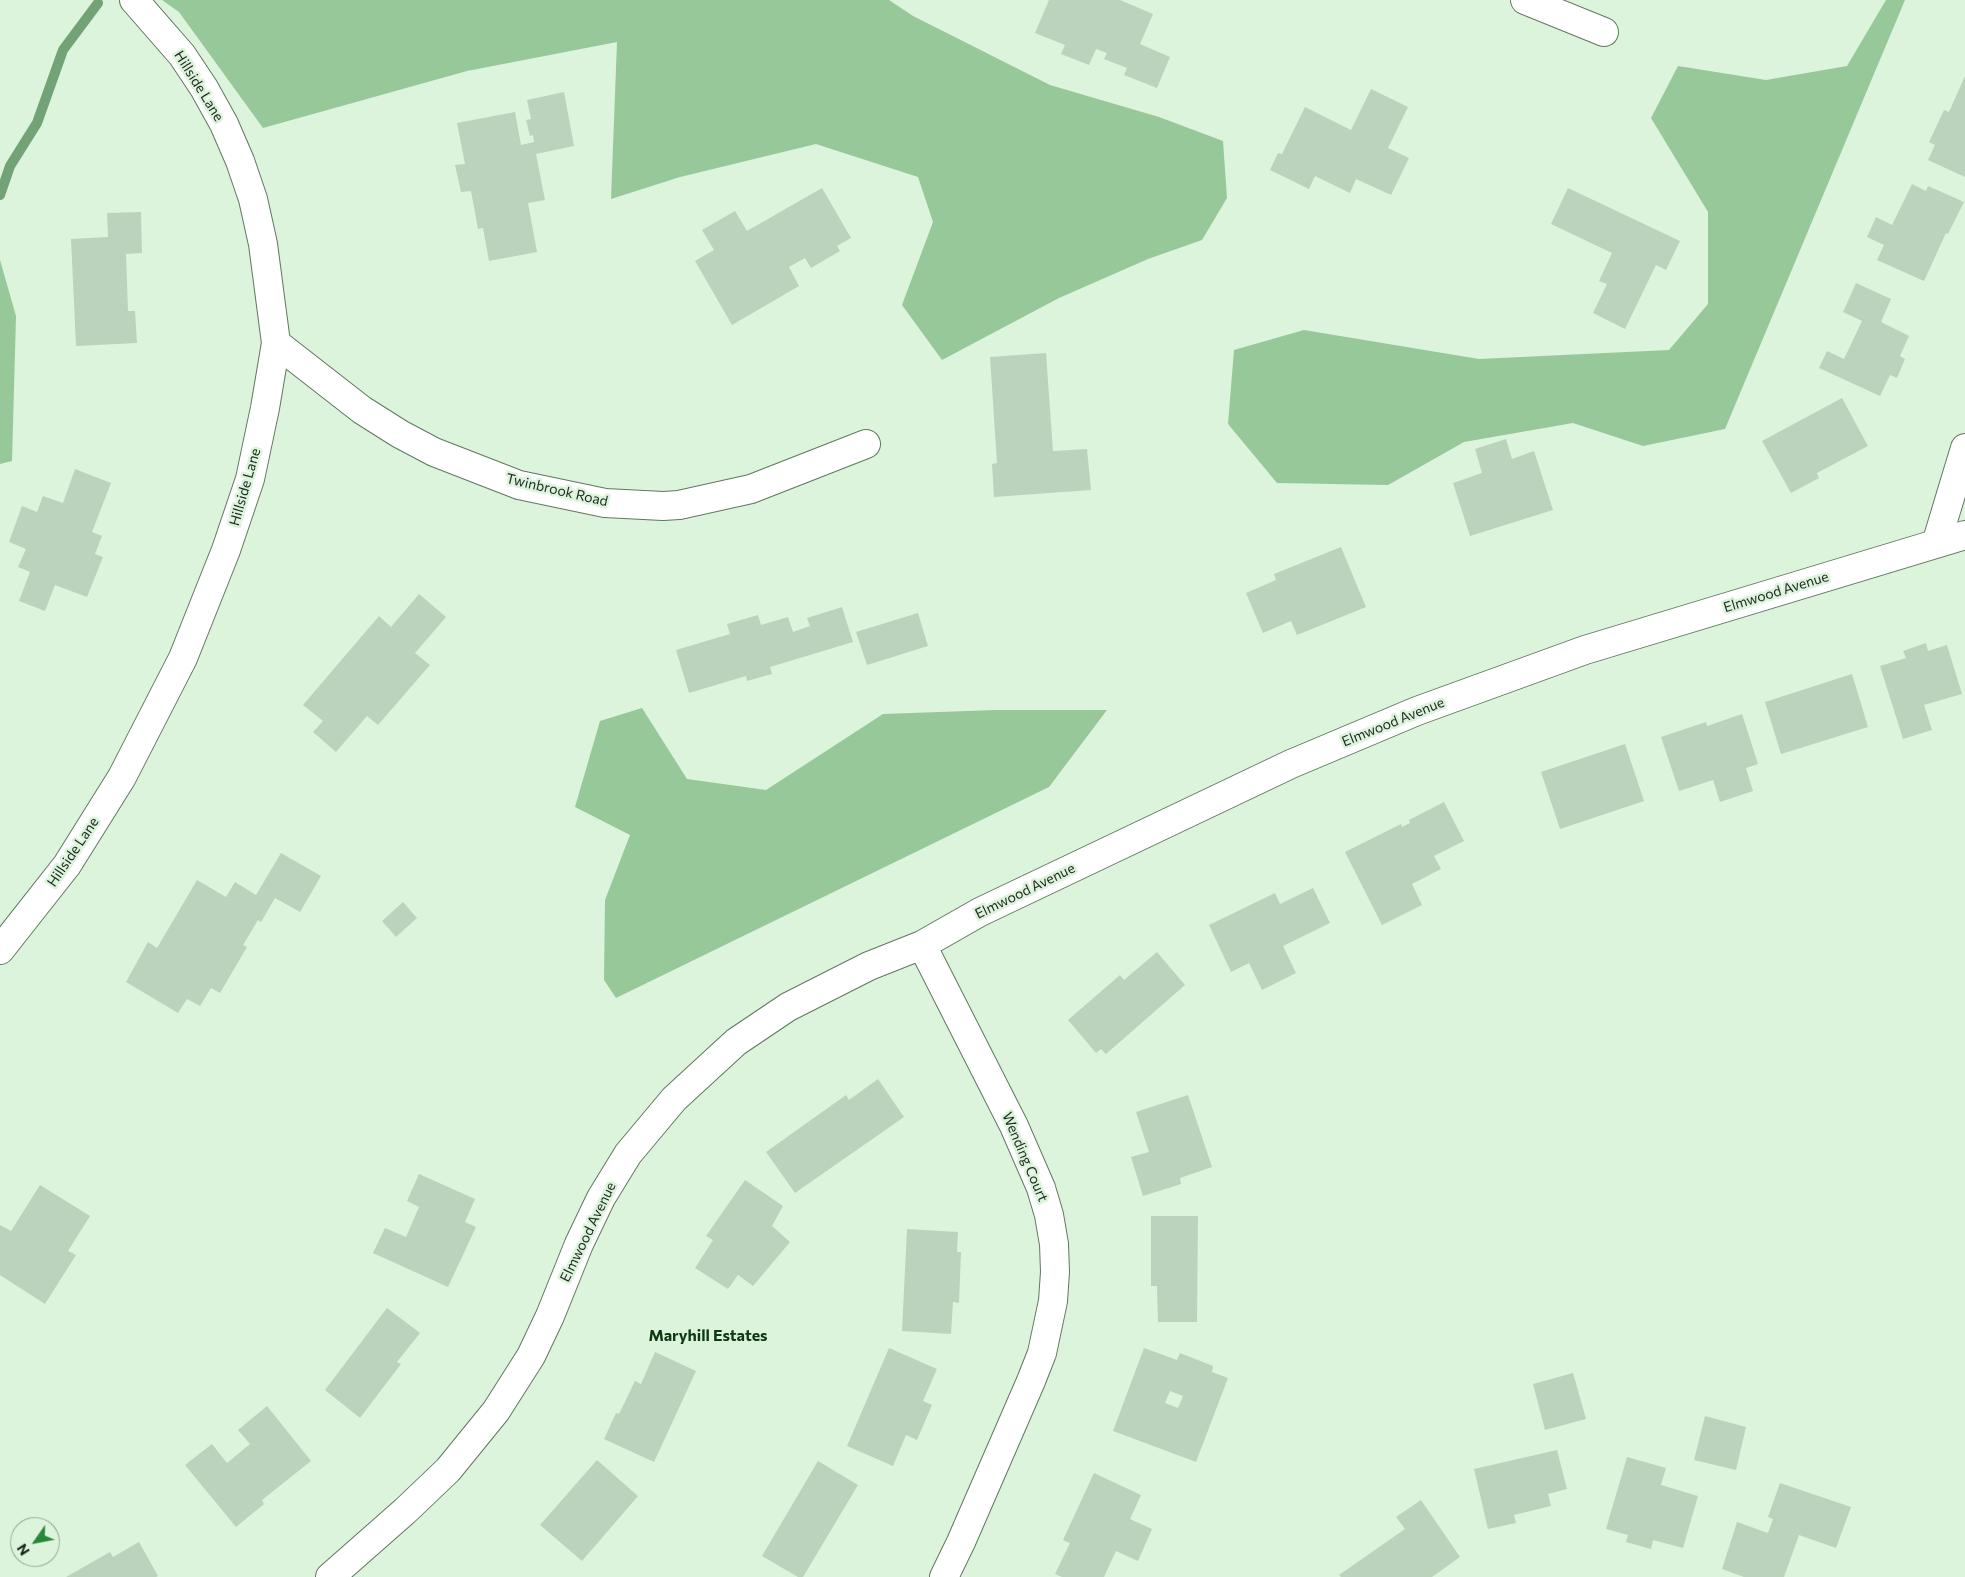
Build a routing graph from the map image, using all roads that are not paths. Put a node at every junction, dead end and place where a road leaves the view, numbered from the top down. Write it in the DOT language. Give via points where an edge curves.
graph roads {
  1 [pos="134,0"];
  2 [pos="1525,0"];
  3 [pos="1604,32"];
  4 [pos="276,343"];
  5 [pos="866,444"];
  6 [pos="1965,448"];
  7 [pos="1965,535"];
  8 [pos="1936,544"];
  9 [pos="922,945"];
  10 [pos="0,950"];
  11 [pos="330,1577"];
  12 [pos="944,1577"];
  1 -- 4 [label="street, Hillside Lane" via="182,55 204,88 240,161 263,244"];
  2 -- 3 [label="street"];
  4 -- 5 [label="street, Twinbrook Road" via="362,410 434,452 519,485 605,503 679,506 751,489"];
  4 -- 10 [label="street, Hillside Lane" via="250,479 183,658 117,785 67,865"];
  6 -- 8 [label="street"];
  7 -- 8 [label="street, Elmwood Avenue"];
  8 -- 9 [label="street, Elmwood Avenue" via="1585,650 1417,711 1282,768 980,912"];
  9 -- 11 [label="street, Elmwood Avenue" via="869,966 788,1007 736,1042 674,1099 628,1154 601,1198 531,1356 496,1411 448,1470"];
  9 -- 12 [label="street, Wending Court" via="1014,1126 1041,1188 1054,1244 1055,1272 1053,1301 1042,1353"];
}
